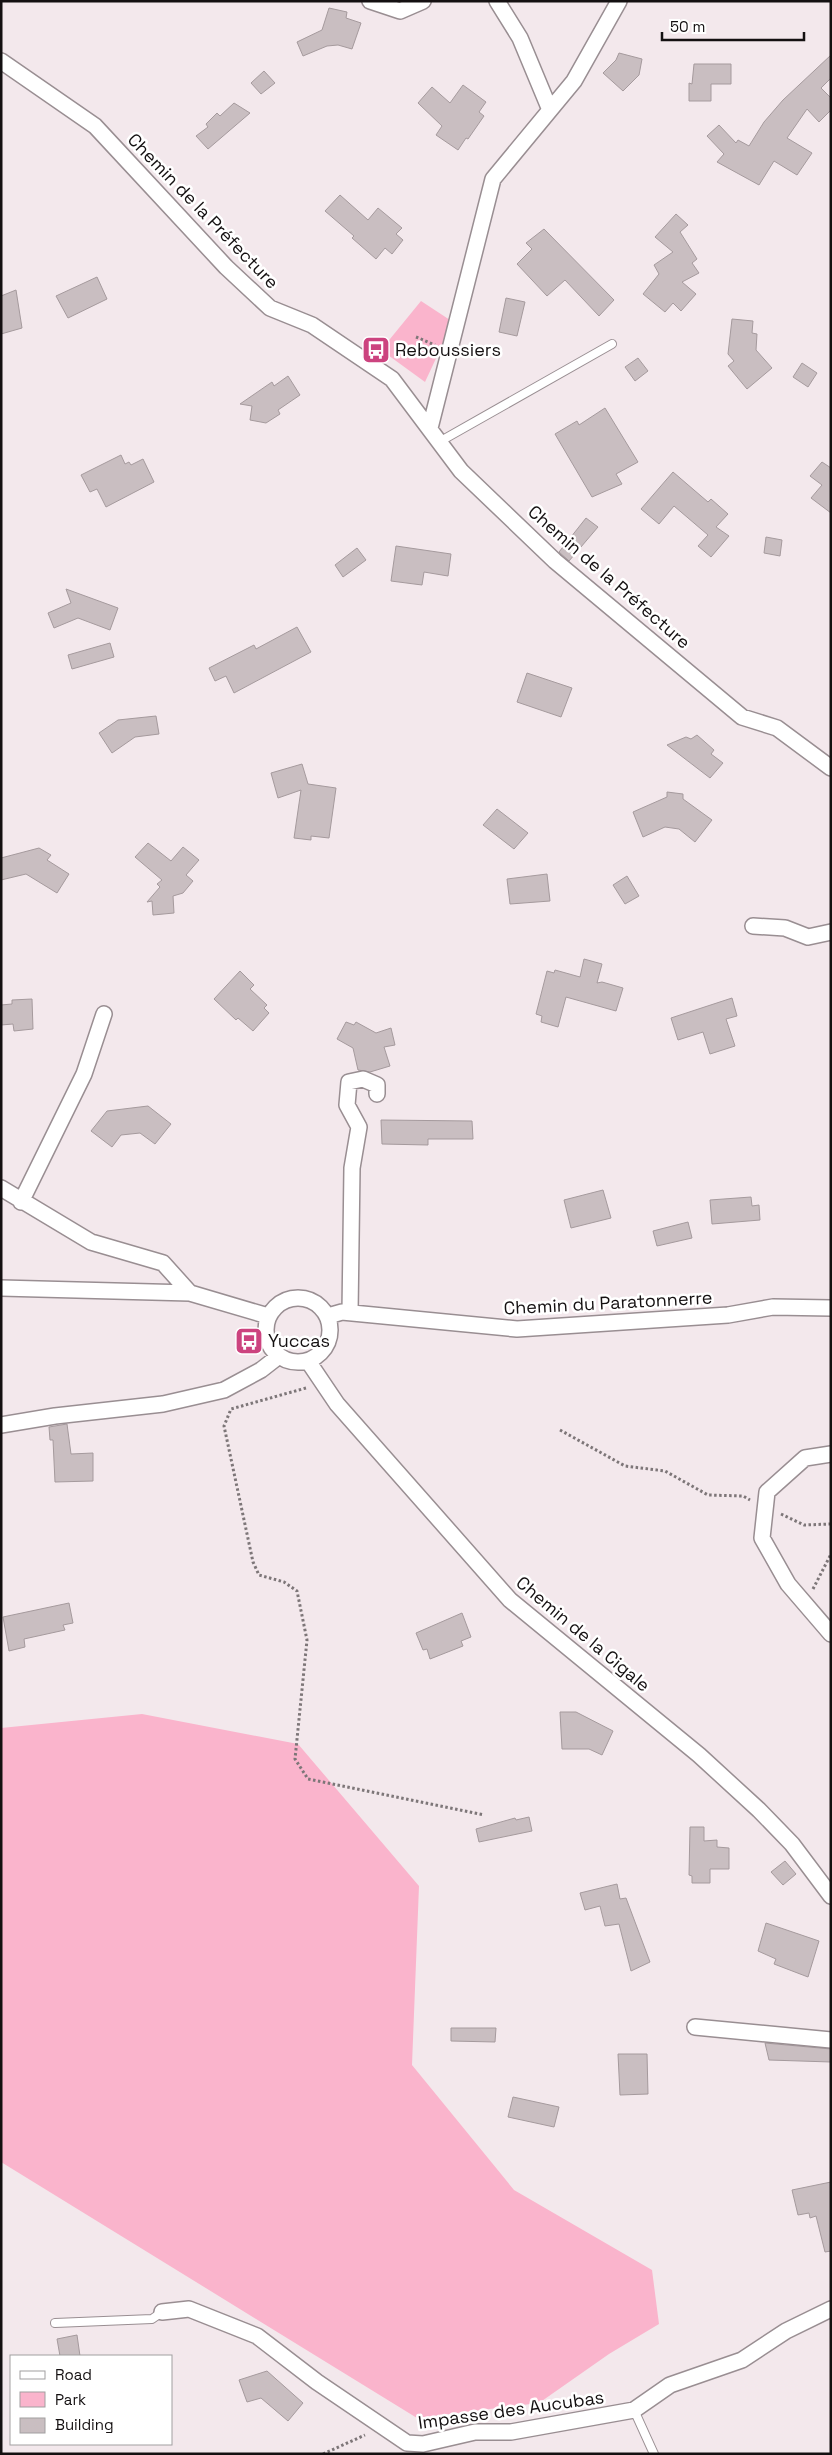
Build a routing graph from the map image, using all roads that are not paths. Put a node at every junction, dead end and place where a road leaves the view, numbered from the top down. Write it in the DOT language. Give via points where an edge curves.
graph roads {
  1 [pos="370,1"];
  2 [pos="423,1"];
  3 [pos="497,1"];
  4 [pos="620,1"];
  5 [pos="1,61"];
  6 [pos="550,110"];
  7 [pos="612,344"];
  8 [pos="430,428"];
  9 [pos="440,442"];
  10 [pos="831,768"];
  11 [pos="752,926"];
  12 [pos="831,932"];
  13 [pos="104,1014"];
  14 [pos="377,1094"];
  15 [pos="1,1188"];
  16 [pos="21,1202"];
  17 [pos="1,1288"];
  18 [pos="190,1293"];
  19 [pos="831,1308"];
  20 [pos="350,1313"];
  21 [pos="268,1316"];
  22 [pos="328,1316"];
  23 [pos="279,1356"];
  24 [pos="308,1360"];
  25 [pos="1,1425"];
  26 [pos="831,1454"];
  27 [pos="831,1634"];
  28 [pos="831,1896"];
  29 [pos="695,2027"];
  30 [pos="831,2040"];
  31 [pos="831,2309"];
  32 [pos="162,2312"];
  33 [pos="55,2324"];
  34 [pos="634,2410"];
  35 [pos="654,2454"];
  1 -- 2 [label="street" via="400,11"];
  3 -- 6 [label="street" via="520,38"];
  4 -- 6 [label="street" via="574,81"];
  5 -- 8 [label="street, Chemin de la Préfecture" via="94,126 226,267 270,308 312,325 392,379"];
  6 -- 8 [label="street" via="493,179"];
  7 -- 9 [label="lane"];
  8 -- 9 [label="street, Chemin de la Préfecture"];
  9 -- 10 [label="street, Chemin de la Préfecture" via="462,471 555,561 742,716 777,728"];
  11 -- 12 [label="street" via="785,928 808,937"];
  13 -- 16 [label="street" via="84,1074"];
  14 -- 20 [label="street" via="376,1085 362,1079 349,1082 348,1105 359,1127 352,1168"];
  15 -- 16 [label="street"];
  16 -- 18 [label="street" via="91,1242 163,1263"];
  17 -- 18 [label="street"];
  18 -- 21 [label="street"];
  19 -- 20 [label="street, Chemin du Paratonnerre" via="773,1307 728,1315 517,1329"];
  20 -- 22 [label="street, Chemin du Paratonnerre"];
  21 -- 22 [label="street" via="284,1301 306,1298 319,1304"];
  21 -- 23 [label="street" via="268,1338"];
  22 -- 24 [label="street" via="330,1338 322,1352"];
  23 -- 24 [label="street" via="293,1362"];
  23 -- 25 [label="street" via="224,1390 162,1404"];
  24 -- 28 [label="street, Chemin de la Cigale" via="337,1404 510,1600 760,1810 792,1844"];
  26 -- 27 [label="street" via="805,1458 768,1492 762,1538 788,1584"];
  29 -- 30 [label="street"];
  31 -- 34 [label="street, Impasse des Aucubas" via="786,2331 742,2360 670,2385"];
  32 -- 33 [label="lane" via="152,2318"];
  32 -- 34 [label="street, Impasse des Aucubas" via="189,2309 257,2336 407,2442 423,2444 475,2432 511,2432"];
  34 -- 35 [label="lane"];
}
